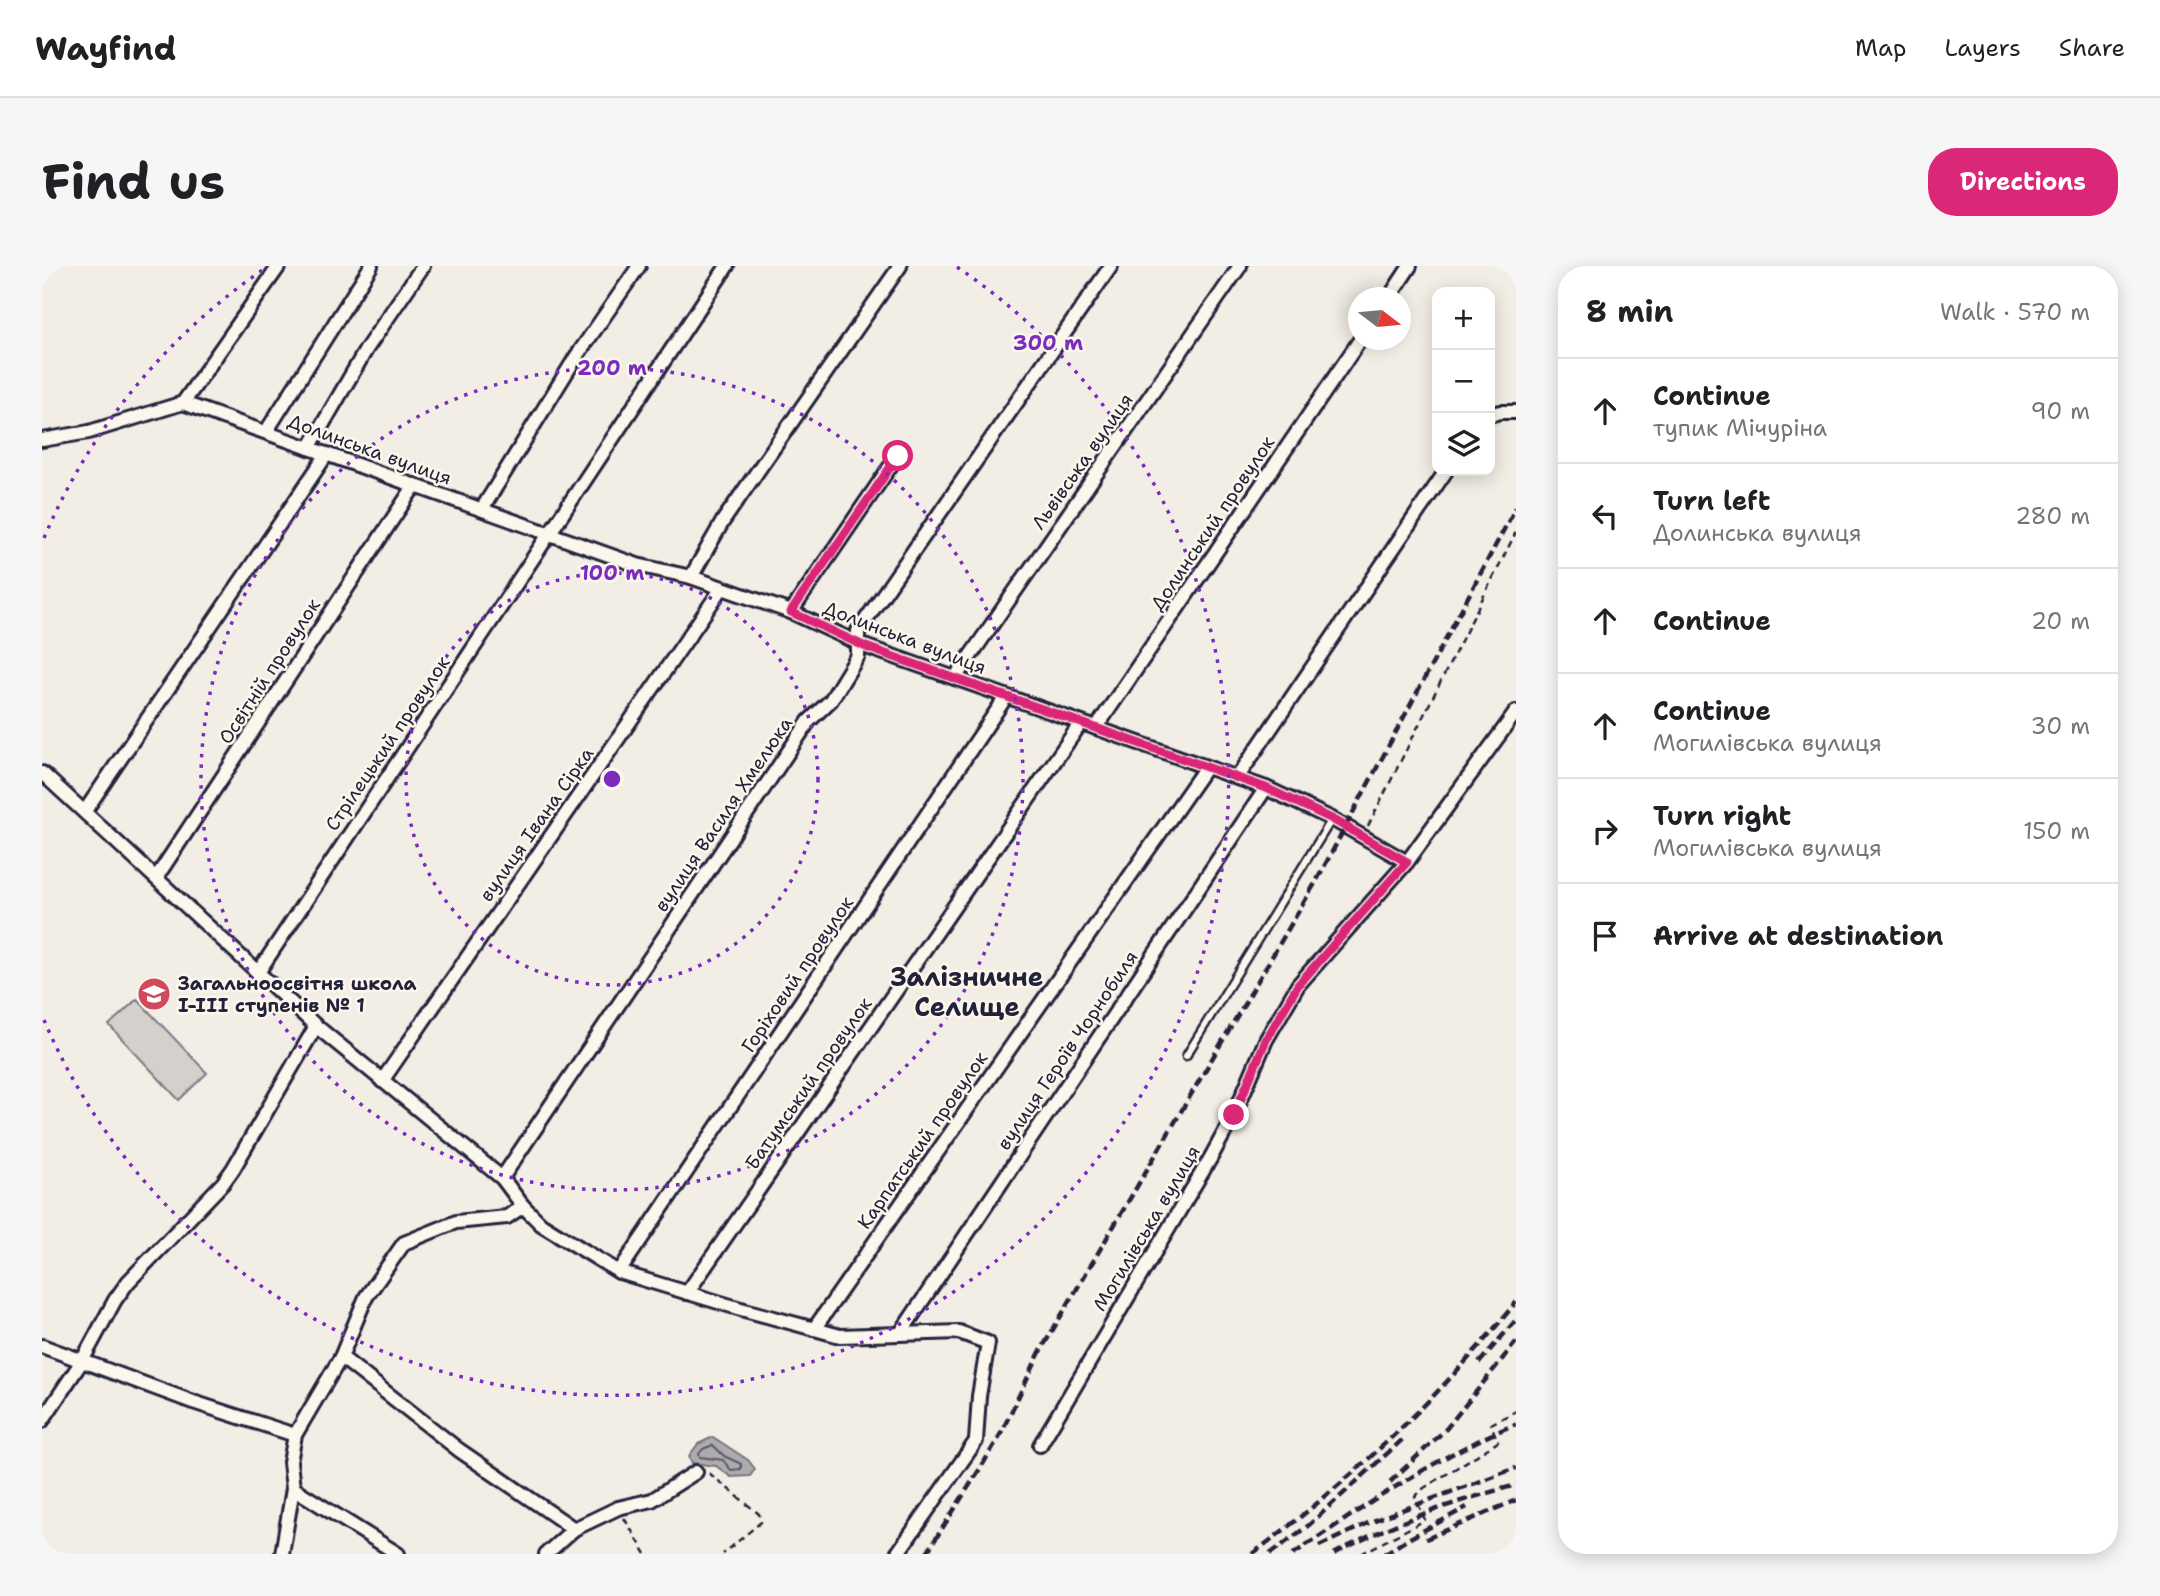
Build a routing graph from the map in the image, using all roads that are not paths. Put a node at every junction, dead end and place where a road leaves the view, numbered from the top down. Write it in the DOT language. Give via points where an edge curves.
graph roads {
  1 [pos="279,266"];
  2 [pos="371,266"];
  3 [pos="423,266"];
  4 [pos="639,266"];
  5 [pos="727,266"];
  6 [pos="900,266"];
  7 [pos="1111,266"];
  8 [pos="1240,266"];
  9 [pos="1410,266"];
  10 [pos="1396,287"];
  11 [pos="1353,350"];
  12 [pos="183,403"];
  13 [pos="1516,412"];
  14 [pos="1495,413"];
  15 [pos="266,432"];
  16 [pos="42,440"];
  17 [pos="309,448"];
  18 [pos="327,454"];
  19 [pos="898,456"];
  20 [pos="1443,476"];
  21 [pos="415,485"];
  22 [pos="482,509"];
  23 [pos="549,533"];
  24 [pos="691,577"];
  25 [pos="722,588"];
  26 [pos="791,612"];
  27 [pos="858,643"];
  28 [pos="955,678"];
  29 [pos="1006,697"];
  30 [pos="1516,712"];
  31 [pos="1081,723"];
  32 [pos="1096,728"];
  33 [pos="1206,767"];
  34 [pos="42,773"];
  35 [pos="1237,778"];
  36 [pos="1266,788"];
  37 [pos="85,811"];
  38 [pos="1332,819"];
  39 [pos="1407,862"];
  40 [pos="156,878"];
  41 [pos="257,974"];
  42 [pos="316,1026"];
  43 [pos="1186,1056"];
  44 [pos="382,1081"];
  45 [pos="502,1178"];
  46 [pos="523,1206"];
  47 [pos="619,1272"];
  48 [pos="687,1293"];
  49 [pos="814,1329"];
  50 [pos="900,1334"];
  51 [pos="42,1346"];
  52 [pos="341,1357"];
  53 [pos="82,1361"];
  54 [pos="42,1421"];
  55 [pos="295,1435"];
  56 [pos="1040,1445"];
  57 [pos="696,1472"];
  58 [pos="293,1488"];
  59 [pos="574,1529"];
  60 [pos="282,1554"];
  61 [pos="398,1554"];
  62 [pos="546,1554"];
  63 [pos="897,1554"];
  1 -- 12 [label="street"];
  2 -- 15 [label="street"];
  3 -- 17 [label="street" via="367,348"];
  4 -- 22 [label="street" via="576,357"];
  5 -- 23 [label="street, Стрілецький провулок"];
  6 -- 24 [label="street" via="723,521"];
  7 -- 27 [label="street, вулиця Василя Хмелюка" via="858,631"];
  8 -- 28 [label="street, Львівська вулиця"];
  9 -- 10 [label="street"];
  11 -- 32 [label="street, Долинський провулок"];
  12 -- 15 [label="street, Долинська вулиця"];
  12 -- 16 [label="street" via="89,432"];
  13 -- 14 [label="street"];
  15 -- 17 [label="street, Долинська вулиця"];
  17 -- 18 [label="street, Долинська вулиця"];
  18 -- 21 [label="street, Долинська вулиця"];
  18 -- 37 [label="street"];
  19 -- 26 [label="street"];
  20 -- 35 [label="street"];
  21 -- 22 [label="street, Долинська вулиця"];
  21 -- 40 [label="street, Освітній провулок"];
  22 -- 23 [label="street, Долинська вулиця"];
  23 -- 24 [label="street, Долинська вулиця" via="638,565"];
  23 -- 41 [label="street, Стрілецький провулок"];
  24 -- 25 [label="street, Долинська вулиця"];
  25 -- 26 [label="street, Долинська вулиця"];
  25 -- 44 [label="street, вулиця Івана Сірка"];
  26 -- 27 [label="street, Долинська вулиця"];
  27 -- 28 [label="street, Долинська вулиця"];
  27 -- 45 [label="street, вулиця Василя Хмелюка" via="858,656 831,701 809,721"];
  28 -- 29 [label="street, Долинська вулиця"];
  29 -- 31 [label="street, Долинська вулиця"];
  29 -- 47 [label="street, Горіховий провулок"];
  30 -- 39 [label="street, Могилівська вулиця"];
  31 -- 32 [label="street, Долинська вулиця"];
  31 -- 48 [label="street, Батумський провулок"];
  32 -- 33 [label="street, Долинська вулиця"];
  33 -- 35 [label="street, Долинська вулиця"];
  33 -- 49 [label="street, Карпатський провулок"];
  34 -- 37 [label="street"];
  35 -- 36 [label="street, Долинська вулиця"];
  36 -- 38 [label="street, Долинська вулиця"];
  36 -- 50 [label="street, вулиця Героїв Чорнобиля"];
  37 -- 40 [label="street"];
  38 -- 39 [label="street, Долинська вулиця"];
  38 -- 43 [label="lane"];
  39 -- 56 [label="street, Могилівська вулиця" via="1298,985 1266,1040 1210,1159"];
  40 -- 41 [label="street"];
  41 -- 42 [label="street"];
  42 -- 44 [label="street"];
  42 -- 53 [label="street" via="233,1169 128,1282"];
  44 -- 45 [label="street"];
  45 -- 46 [label="street"];
  46 -- 47 [label="street" via="541,1224"];
  46 -- 52 [label="street" via="507,1217 456,1222 404,1242 366,1297"];
  47 -- 48 [label="street"];
  48 -- 49 [label="street"];
  49 -- 50 [label="street" via="840,1336"];
  50 -- 63 [label="street" via="960,1332 988,1343 976,1441"];
  51 -- 53 [label="street"];
  52 -- 55 [label="street"];
  52 -- 59 [label="street" via="460,1450"];
  53 -- 54 [label="street"];
  53 -- 55 [label="street"];
  55 -- 58 [label="street" via="290,1462"];
  57 -- 59 [label="street" via="652,1500 618,1508"];
  58 -- 60 [label="street"];
  58 -- 61 [label="street"];
  59 -- 62 [label="street"];
}
